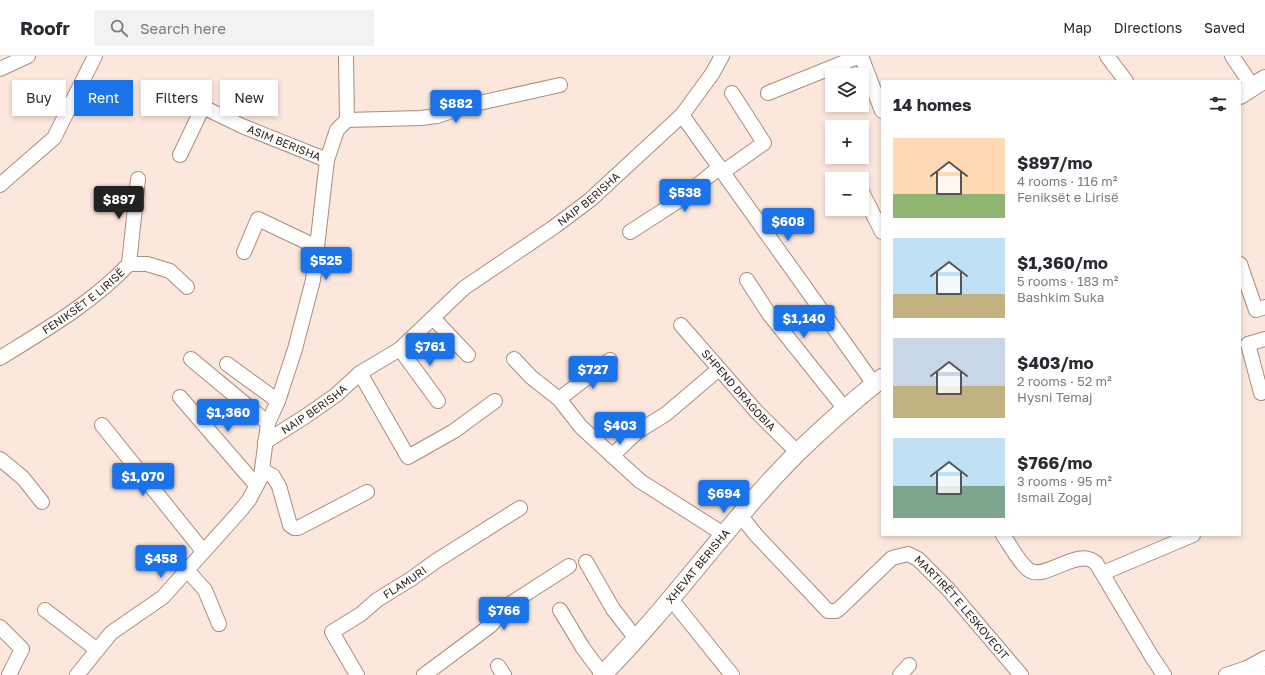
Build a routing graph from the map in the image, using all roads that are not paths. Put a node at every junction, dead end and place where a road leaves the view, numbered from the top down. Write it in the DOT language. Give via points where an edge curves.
graph roads {
  1 [pos="28,56"];
  2 [pos="95,56"];
  3 [pos="346,56"];
  4 [pos="722,56"];
  5 [pos="860,56"];
  6 [pos="1107,56"];
  7 [pos="1232,56"];
  8 [pos="0,69"];
  9 [pos="1125,80"];
  10 [pos="560,85"];
  11 [pos="1253,87"];
  12 [pos="768,93"];
  13 [pos="732,94"];
  14 [pos="881,108"];
  15 [pos="682,115"];
  16 [pos="347,120"];
  17 [pos="180,155"];
  18 [pos="327,160"];
  19 [pos="722,170"];
  20 [pos="138,180"];
  21 [pos="0,185"];
  22 [pos="869,206"];
  23 [pos="881,230"];
  24 [pos="630,232"];
  25 [pos="317,247"];
  26 [pos="244,252"];
  27 [pos="129,264"];
  28 [pos="1241,267"];
  29 [pos="746,280"];
  30 [pos="187,287"];
  31 [pos="1265,307"];
  32 [pos="433,318"];
  33 [pos="681,325"];
  34 [pos="1265,339"];
  35 [pos="400,349"];
  36 [pos="468,355"];
  37 [pos="0,358"];
  38 [pos="191,359"];
  39 [pos="514,360"];
  40 [pos="610,360"];
  41 [pos="227,364"];
  42 [pos="719,369"];
  43 [pos="360,373"];
  44 [pos="878,381"];
  45 [pos="1261,393"];
  46 [pos="180,397"];
  47 [pos="559,399"];
  48 [pos="278,401"];
  49 [pos="438,401"];
  50 [pos="495,401"];
  51 [pos="845,410"];
  52 [pos="268,423"];
  53 [pos="102,426"];
  54 [pos="265,442"];
  55 [pos="798,453"];
  56 [pos="612,456"];
  57 [pos="0,459"];
  58 [pos="262,470"];
  59 [pos="256,485"];
  60 [pos="367,492"];
  61 [pos="42,502"];
  62 [pos="520,508"];
  63 [pos="741,516"];
  64 [pos="725,535"];
  65 [pos="1005,536"];
  66 [pos="1192,536"];
  67 [pos="203,551"];
  68 [pos="586,562"];
  69 [pos="569,566"];
  70 [pos="187,570"];
  71 [pos="1103,573"];
  72 [pos="671,599"];
  73 [pos="45,610"];
  74 [pos="560,610"];
  75 [pos="219,624"];
  76 [pos="0,627"];
  77 [pos="637,640"];
  78 [pos="96,649"];
  79 [pos="1265,658"];
  80 [pos="1247,668"];
  81 [pos="1265,674"];
  82 [pos="9,675"];
  83 [pos="77,675"];
  84 [pos="356,675"];
  85 [pos="424,675"];
  86 [pos="603,675"];
  87 [pos="732,675"];
  88 [pos="1021,675"];
  89 [pos="1164,675"];
  90 [pos="1226,675"];
  1 -- 8 [label="street"];
  2 -- 21 [label="street" via="54,138"];
  3 -- 16 [label="street"];
  4 -- 15 [label="street, NAIP BERISHA"];
  5 -- 12 [label="street"];
  5 -- 14 [label="street"];
  6 -- 9 [label="street"];
  7 -- 11 [label="street"];
  10 -- 16 [label="street" via="470,105 437,116"];
  13 -- 19 [label="street" via="764,143"];
  15 -- 19 [label="street"];
  15 -- 32 [label="street, NAIP BERISHA" via="590,200 542,236 464,288"];
  16 -- 18 [label="street, ASIM BERISHA" via="337,130"];
  17 -- 18 [label="street, ASIM BERISHA" via="203,107 242,126"];
  18 -- 25 [label="street, ASIM BERISHA"];
  19 -- 24 [label="street"];
  19 -- 44 [label="street" via="826,319"];
  20 -- 27 [label="street"];
  22 -- 23 [label="street"];
  25 -- 26 [label="street" via="258,219"];
  25 -- 48 [label="street, ASIM BERISHA" via="313,280"];
  27 -- 30 [label="street, FENIKSËT E LIRISË" via="147,264 170,270"];
  27 -- 37 [label="street, FENIKSËT E LIRISË" via="114,281 80,306"];
  28 -- 31 [label="street" via="1256,310"];
  29 -- 51 [label="street" via="769,314"];
  32 -- 35 [label="street, NAIP BERISHA"];
  32 -- 36 [label="street"];
  33 -- 42 [label="street, SHPEND DRAGOBIA"];
  34 -- 45 [label="street" via="1248,344"];
  35 -- 43 [label="street, NAIP BERISHA"];
  35 -- 49 [label="street"];
  38 -- 52 [label="street"];
  39 -- 47 [label="street"];
  40 -- 47 [label="street"];
  41 -- 48 [label="street"];
  42 -- 55 [label="street, SHPEND DRAGOBIA"];
  42 -- 56 [label="street" via="666,414 637,432"];
  43 -- 50 [label="street" via="408,457 454,431"];
  43 -- 54 [label="street, NAIP BERISHA" via="336,395"];
  44 -- 51 [label="street, XHEVAT BERISHA"];
  46 -- 59 [label="street"];
  47 -- 56 [label="street" via="581,427"];
  48 -- 52 [label="street, ASIM BERISHA"];
  51 -- 55 [label="street, XHEVAT BERISHA"];
  52 -- 54 [label="street, ASIM BERISHA"];
  53 -- 67 [label="street"];
  54 -- 58 [label="street, ASIM BERISHA"];
  55 -- 63 [label="street, XHEVAT BERISHA"];
  56 -- 64 [label="street" via="651,489"];
  57 -- 61 [label="street" via="23,478"];
  58 -- 59 [label="street, ASIM BERISHA"];
  58 -- 60 [label="street" via="273,476 279,486 290,525 294,528"];
  59 -- 67 [label="street, ASIM BERISHA" via="249,500"];
  62 -- 84 [label="street, FLAMURI" via="376,600 361,614 332,632"];
  63 -- 64 [label="street, XHEVAT BERISHA"];
  63 -- 88 [label="street, MARTIRËT E LESKOVECIT" via="828,611 839,609 892,558 903,554 913,555 948,589"];
  64 -- 72 [label="street, XHEVAT BERISHA"];
  65 -- 71 [label="street" via="1029,571 1036,573 1077,559 1088,558 1096,563"];
  66 -- 71 [label="street"];
  67 -- 70 [label="street, ASIM BERISHA"];
  68 -- 77 [label="street" via="613,609"];
  69 -- 85 [label="street" via="510,604 490,626"];
  70 -- 75 [label="street" via="205,590"];
  70 -- 78 [label="street, ASIM BERISHA" via="163,596 112,633"];
  71 -- 89 [label="street"];
  72 -- 77 [label="street, XHEVAT BERISHA"];
  72 -- 87 [label="street"];
  73 -- 78 [label="street"];
  74 -- 86 [label="street"];
  76 -- 82 [label="street" via="22,649"];
  77 -- 86 [label="street, XHEVAT BERISHA"];
  78 -- 83 [label="street, ASIM BERISHA"];
  79 -- 80 [label="street"];
  80 -- 81 [label="street"];
  80 -- 90 [label="street"];
}
